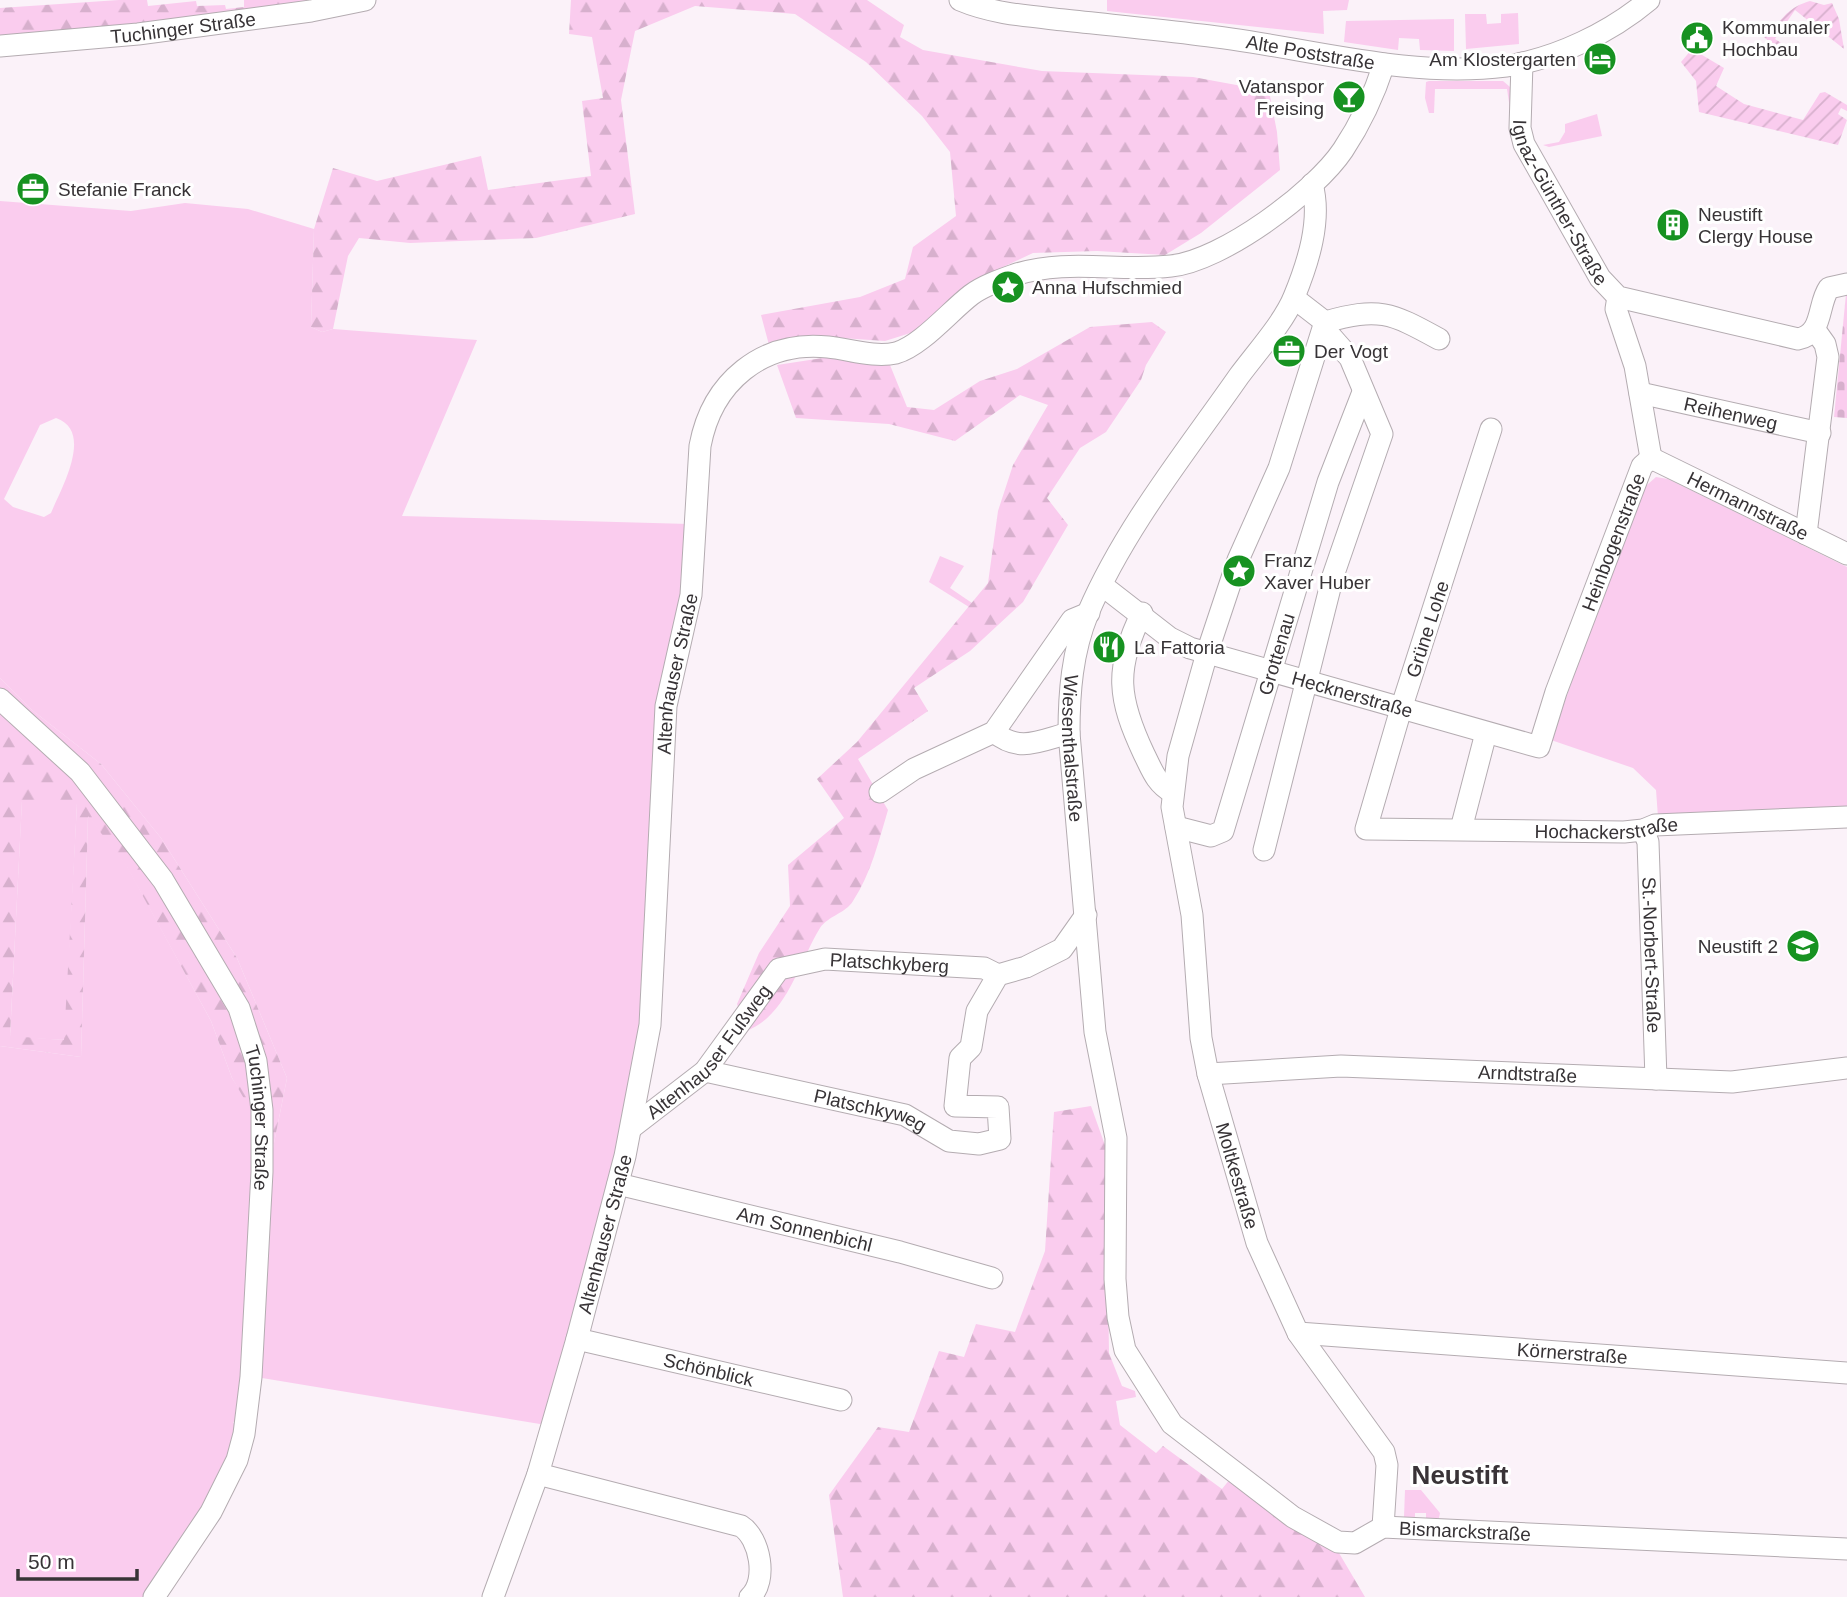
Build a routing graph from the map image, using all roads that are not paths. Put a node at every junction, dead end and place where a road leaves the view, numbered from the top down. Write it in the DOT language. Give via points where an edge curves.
graph roads {
  1 [pos="365,0"];
  2 [pos="960,0"];
  3 [pos="1649,0"];
  4 [pos="0,46"];
  5 [pos="1522,63"];
  6 [pos="1384,64"];
  7 [pos="1312,184"];
  8 [pos="1847,284"];
  9 [pos="1618,297"];
  10 [pos="1294,298"];
  11 [pos="1325,322"];
  12 [pos="1815,330"];
  13 [pos="1439,339"];
  14 [pos="1363,392"];
  15 [pos="1640,393"];
  16 [pos="1491,429"];
  17 [pos="1820,433"];
  18 [pos="1651,458"];
  19 [pos="1806,534"];
  20 [pos="1847,554"];
  21 [pos="1103,586"];
  22 [pos="1089,613"];
  23 [pos="1142,614"];
  24 [pos="1207,653"];
  25 [pos="1270,671"];
  26 [pos="1307,682"];
  27 [pos="0,699"];
  28 [pos="1401,709"];
  29 [pos="994,732"];
  30 [pos="1069,733"];
  31 [pos="1486,733"];
  32 [pos="1539,747"];
  33 [pos="880,792"];
  34 [pos="1172,792"];
  35 [pos="1847,817"];
  36 [pos="1176,827"];
  37 [pos="1367,829"];
  38 [pos="1461,829"];
  39 [pos="1643,830"];
  40 [pos="1264,850"];
  41 [pos="1086,915"];
  42 [pos="779,969"];
  43 [pos="998,975"];
  44 [pos="1847,1068"];
  45 [pos="705,1071"];
  46 [pos="1208,1074"];
  47 [pos="1656,1080"];
  48 [pos="631,1128"];
  49 [pos="618,1184"];
  50 [pos="992,1278"];
  51 [pos="1298,1333"];
  52 [pos="577,1339"];
  53 [pos="1847,1373"];
  54 [pos="1145,1385"];
  55 [pos="841,1400"];
  56 [pos="538,1474"];
  57 [pos="1383,1527"];
  58 [pos="1847,1549"];
  59 [pos="154,1597"];
  60 [pos="493,1597"];
  61 [pos="750,1597"];
  1 -- 4 [label="street, Tuchinger Straße" via="138,34"];
  2 -- 6 [label="street, Alte Poststraße" via="1001,13 1203,35"];
  3 -- 5 [label="street, Alte Poststraße" via="1587,38"];
  5 -- 6 [label="street, Alte Poststraße" via="1459,69"];
  5 -- 9 [label="street, Ignaz-Günther-Straße" via="1520,128 1524,145 1600,278"];
  6 -- 7 [label="street" via="1364,116 1342,152"];
  7 -- 10 [label="street, Wiesenthalstraße" via="1316,219"];
  7 -- 48 [label="street, Altenhauser Straße" via="1240,239 1206,258 1149,268 1036,268 976,292 903,351 887,355 825,347 786,349 751,362 726,385 706,422 699,453 694,572 666,706 650,1025"];
  8 -- 12 [label="street" via="1826,292"];
  9 -- 12 [label="street, Ignaz-Günther-Straße" via="1786,338 1806,338"];
  9 -- 15 [label="street, Heinbogenstraße" via="1616,309"];
  10 -- 11 [label="street, Grottenau"];
  10 -- 21 [label="street, Wiesenthalstraße" via="1184,452"];
  11 -- 13 [label="street" via="1377,312 1398,317"];
  11 -- 14 [label="street, Grottenau" via="1328,333 1350,358"];
  11 -- 24 [label="street" via="1279,468 1238,560"];
  12 -- 17 [label="street" via="1828,357"];
  14 -- 25 [label="street, Grottenau" via="1328,482"];
  14 -- 26 [label="street, Grottenau" via="1382,434 1334,576"];
  15 -- 17 [label="street, Reihenweg"];
  15 -- 18 [label="street, Heinbogenstraße"];
  16 -- 28 [label="street, Grüne Lohe"];
  17 -- 19 [label="street"];
  18 -- 19 [label="street, Hermannstraße"];
  18 -- 32 [label="street, Heinbogenstraße" via="1642,466"];
  19 -- 20 [label="street, Hermannstraße"];
  21 -- 22 [label="street, Wiesenthalstraße"];
  21 -- 23 [label="street, Hecknerstraße"];
  22 -- 29 [label="street" via="1072,620"];
  22 -- 30 [label="street, Wiesenthalstraße" via="1069,692"];
  23 -- 24 [label="street, Hecknerstraße" via="1177,643"];
  23 -- 34 [label="street" via="1128,642 1121,677 1123,704 1158,783"];
  24 -- 25 [label="street, Hecknerstraße"];
  24 -- 34 [label="street, Moltkestraße"];
  25 -- 26 [label="street, Hecknerstraße"];
  25 -- 36 [label="street, Grottenau" via="1223,831 1211,835"];
  26 -- 28 [label="street, Hecknerstraße"];
  26 -- 40 [label="street, Grottenau"];
  27 -- 59 [label="street, Tuchinger Straße" via="80,772 163,880 239,1008 256,1061 262,1172 244,1434 234,1469 211,1512"];
  28 -- 31 [label="street, Hecknerstraße"];
  28 -- 37 [label="street, Grüne Lohe"];
  29 -- 30 [label="street" via="1008,744 1017,745"];
  29 -- 33 [label="street" via="914,769"];
  30 -- 41 [label="street, Wiesenthalstraße"];
  31 -- 32 [label="street, Hecknerstraße"];
  31 -- 38 [label="street"];
  34 -- 36 [label="street, Moltkestraße"];
  35 -- 39 [label="street, Hochackerstraße" via="1655,825"];
  36 -- 46 [label="street, Moltkestraße" via="1194,935"];
  37 -- 38 [label="street, Hochackerstraße"];
  38 -- 39 [label="street, Hochackerstraße"];
  39 -- 47 [label="street, St.-Norbert-Straße" via="1648,842"];
  41 -- 43 [label="street" via="1062,949"];
  41 -- 54 [label="street, Wiesenthalstraße" via="1095,1032 1116,1138 1117,1307 1125,1350"];
  42 -- 43 [label="street, Platschkyberg" via="825,959 883,960 984,968"];
  42 -- 45 [label="street, Altenhauser Fußweg"];
  43 -- 45 [label="street, Platschkyweg" via="977,1011 971,1047 960,1058 956,1106 998,1107 1000,1139 979,1144 949,1141 905,1115"];
  44 -- 47 [label="street, Arndtstraße" via="1732,1082"];
  45 -- 48 [label="street, Altenhauser Fußweg"];
  46 -- 47 [label="street, Arndtstraße" via="1341,1066"];
  46 -- 51 [label="street, Moltkestraße" via="1257,1243"];
  48 -- 49 [label="street, Altenhauser Straße"];
  49 -- 50 [label="street, Am Sonnenbichl" via="920,1256"];
  49 -- 52 [label="street, Altenhauser Straße"];
  51 -- 53 [label="street, Körnerstraße"];
  51 -- 57 [label="street, Moltkestraße" via="1384,1452"];
  52 -- 55 [label="street, Schönblick"];
  52 -- 56 [label="street, Altenhauser Straße"];
  54 -- 57 [label="street, Bismarckstraße" via="1172,1424 1320,1534 1355,1543"];
  56 -- 60 [label="street, Altenhauser Straße"];
  56 -- 61 [label="street" via="741,1526 754,1538 758,1557 759,1586"];
  57 -- 58 [label="street, Bismarckstraße"];
}
